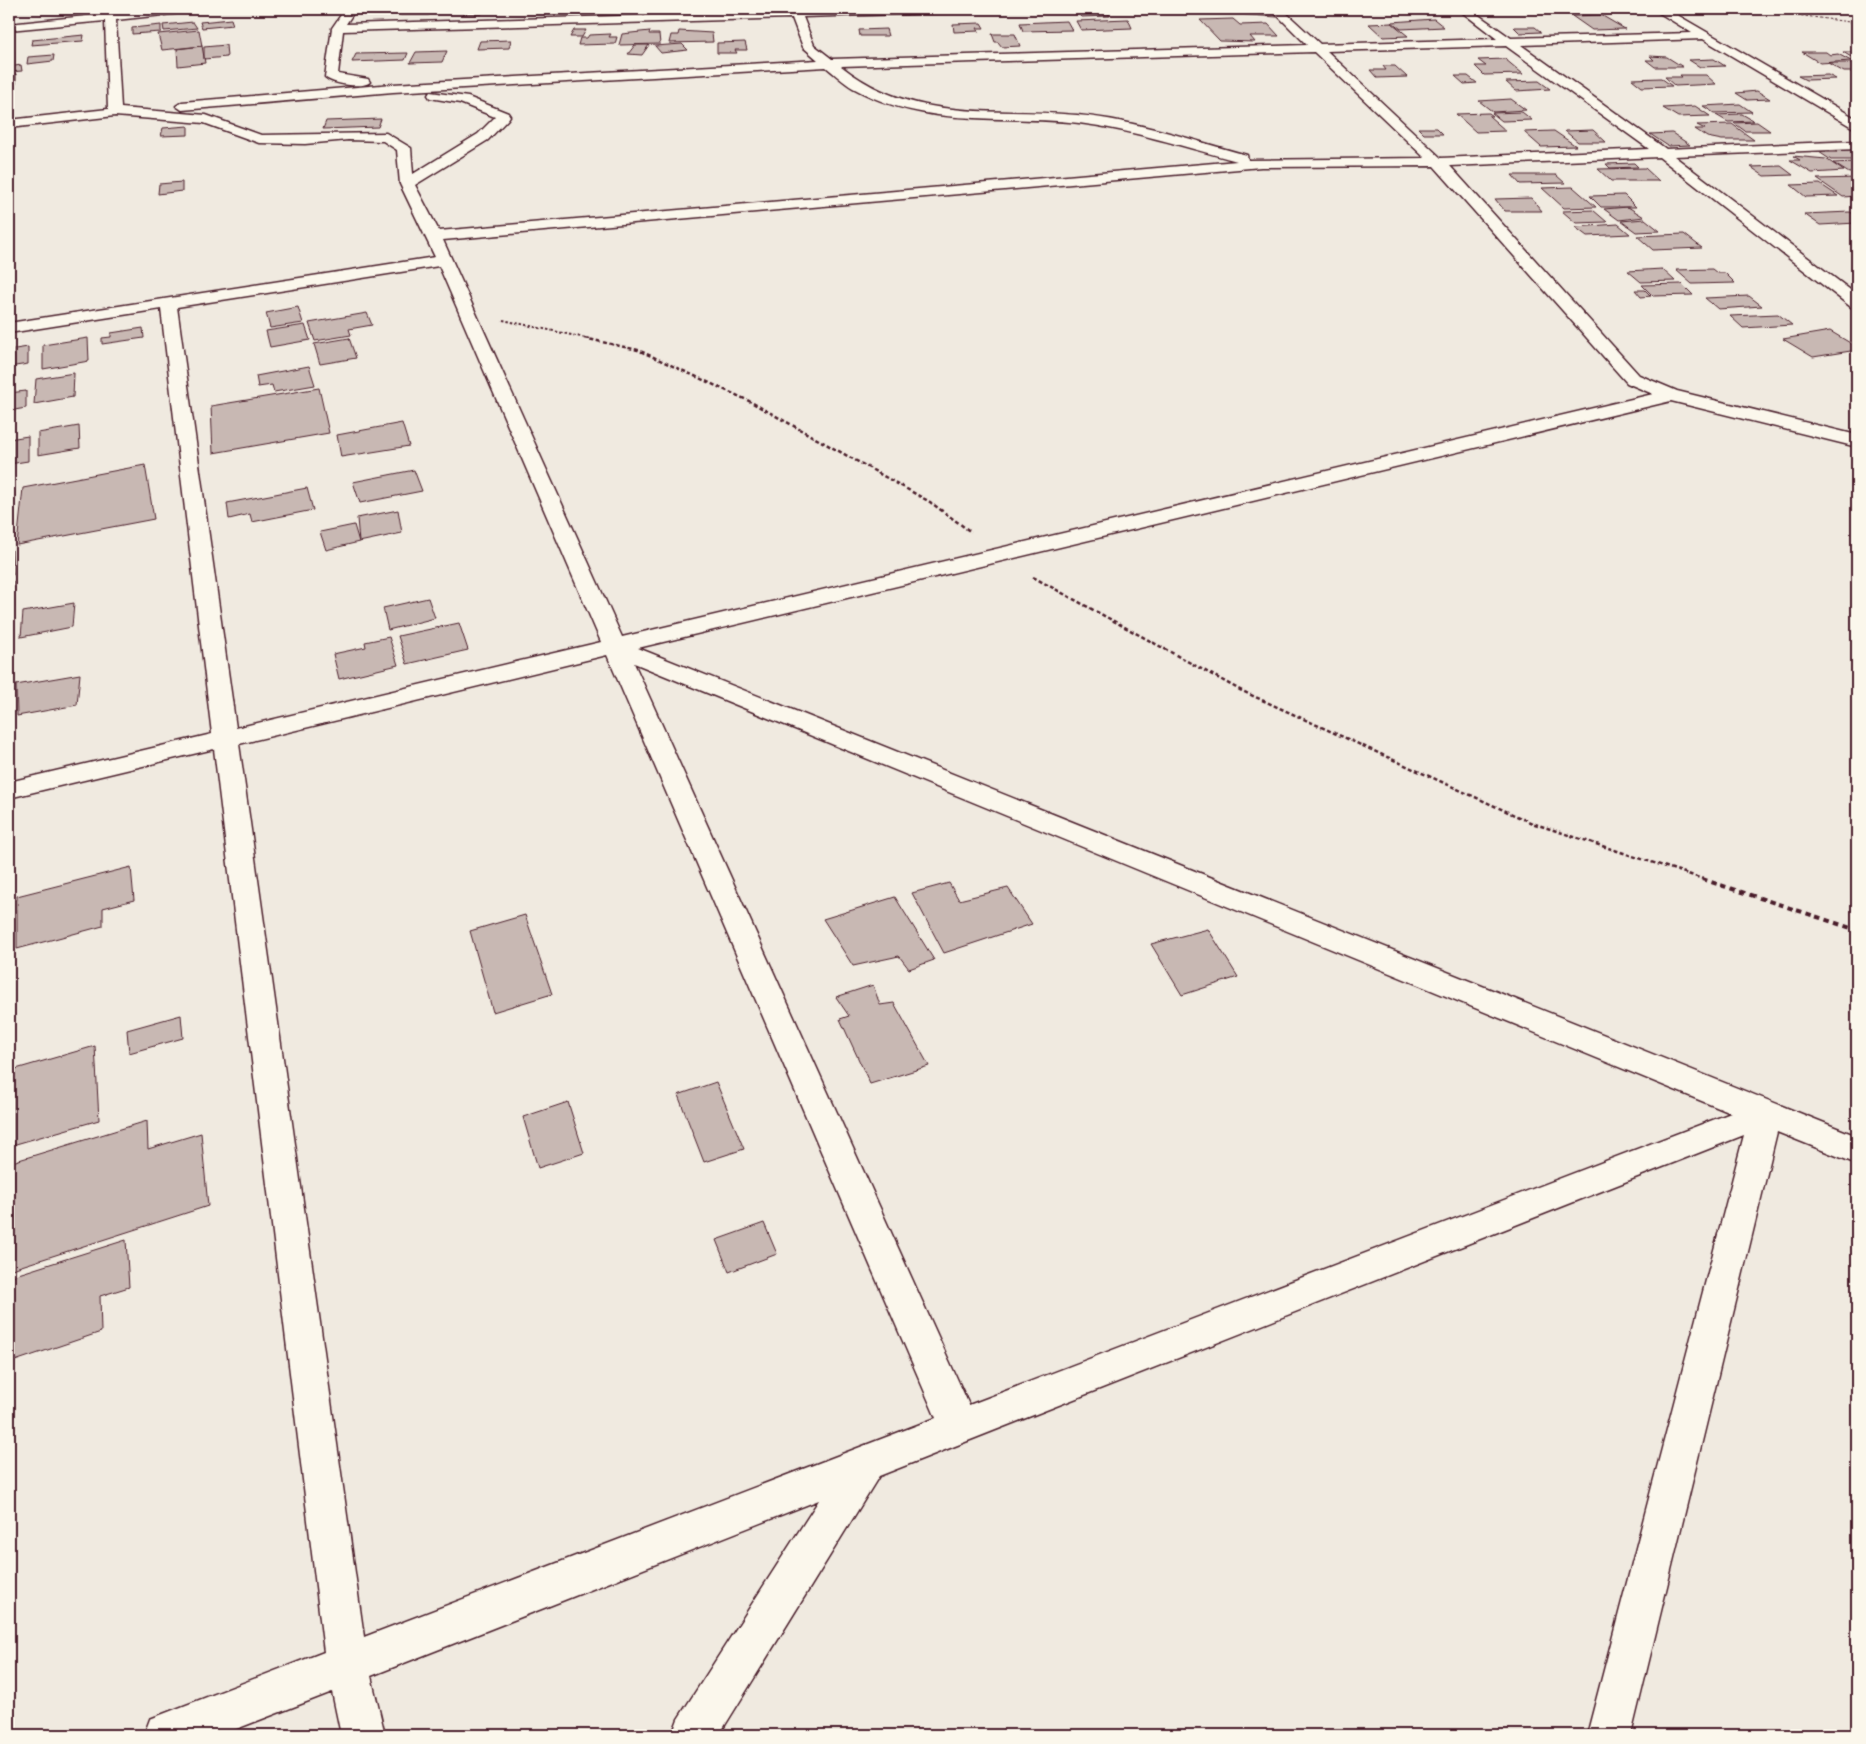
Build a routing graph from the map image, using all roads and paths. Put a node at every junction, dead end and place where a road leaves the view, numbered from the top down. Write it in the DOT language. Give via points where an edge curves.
graph roads {
  1 [pos="192,9"];
  2 [pos="350,9"];
  3 [pos="968,9"];
  4 [pos="1276,9"];
  5 [pos="1463,9"];
  6 [pos="1659,9"];
  7 [pos="1752,9"];
  8 [pos="796,11"];
  9 [pos="110,13"];
  10 [pos="1857,23"];
  11 [pos="9,27"];
  12 [pos="338,28"];
  13 [pos="1703,36"];
  14 [pos="1509,42"];
  15 [pos="1316,48"];
  16 [pos="829,63"];
  17 [pos="393,88"];
  18 [pos="115,112"];
  19 [pos="9,124"];
  20 [pos="1857,124"];
  21 [pos="1857,145"];
  22 [pos="1663,153"];
  23 [pos="1436,162"];
  24 [pos="1261,163"];
  25 [pos="407,184"];
  26 [pos="434,236"];
  27 [pos="445,260"];
  28 [pos="1857,291"];
  29 [pos="1841,292"];
  30 [pos="168,302"];
  31 [pos="1857,303"];
  32 [pos="468,313"];
  33 [pos="9,328"];
  34 [pos="1671,395"];
  35 [pos="1857,441"];
  36 [pos="1002,554"];
  37 [pos="615,647"];
  38 [pos="226,739"];
  39 [pos="9,790"];
  40 [pos="1857,930"];
  41 [pos="1766,1113"];
  42 [pos="1857,1150"];
  43 [pos="959,1427"];
  44 [pos="866,1462"];
  45 [pos="347,1665"];
  46 [pos="166,1735"];
  47 [pos="363,1735"];
  48 [pos="694,1735"];
  49 [pos="1609,1735"];
  1 -- 9 [label="street"];
  2 -- 12 [label="street"];
  3 -- 8 [label="street"];
  4 -- 15 [label="street"];
  5 -- 14 [label="street"];
  6 -- 13 [label="street"];
  7 -- 10 [label="path"];
  8 -- 12 [label="street"];
  8 -- 16 [label="street" via="809,47"];
  9 -- 11 [label="street"];
  9 -- 18 [label="street"];
  12 -- 17 [label="street" via="330,76"];
  13 -- 14 [label="street"];
  13 -- 20 [label="street"];
  14 -- 15 [label="street"];
  14 -- 22 [label="street"];
  15 -- 16 [label="street"];
  15 -- 23 [label="street"];
  16 -- 17 [label="street"];
  16 -- 24 [label="street" via="857,85 913,108 980,116 1096,121"];
  17 -- 18 [label="street"];
  17 -- 25 [label="street" via="464,100 503,116 483,137"];
  18 -- 19 [label="street"];
  18 -- 25 [label="street" via="206,119 259,139 386,137 404,148"];
  21 -- 22 [label="street"];
  22 -- 23 [label="street"];
  22 -- 29 [label="street"];
  23 -- 24 [label="street"];
  23 -- 34 [label="street" via="1633,379"];
  24 -- 26 [label="street"];
  25 -- 26 [label="street"];
  26 -- 27 [label="street"];
  27 -- 30 [label="street"];
  27 -- 32 [label="street"];
  28 -- 29 [label="street"];
  29 -- 31 [label="street"];
  30 -- 33 [label="street"];
  30 -- 38 [label="street"];
  32 -- 36 [label="path" via="638,350 749,401 921,497"];
  32 -- 37 [label="street"];
  34 -- 35 [label="street"];
  34 -- 36 [label="street"];
  36 -- 37 [label="street"];
  36 -- 40 [label="path" via="1032,576 1240,690 1532,824"];
  37 -- 38 [label="street"];
  37 -- 41 [label="street"];
  37 -- 43 [label="street"];
  38 -- 39 [label="street"];
  38 -- 45 [label="street"];
  41 -- 42 [label="street"];
  41 -- 43 [label="street"];
  41 -- 49 [label="street"];
  43 -- 44 [label="street"];
  44 -- 45 [label="street"];
  44 -- 48 [label="street"];
  45 -- 46 [label="street"];
  45 -- 47 [label="street"];
}
